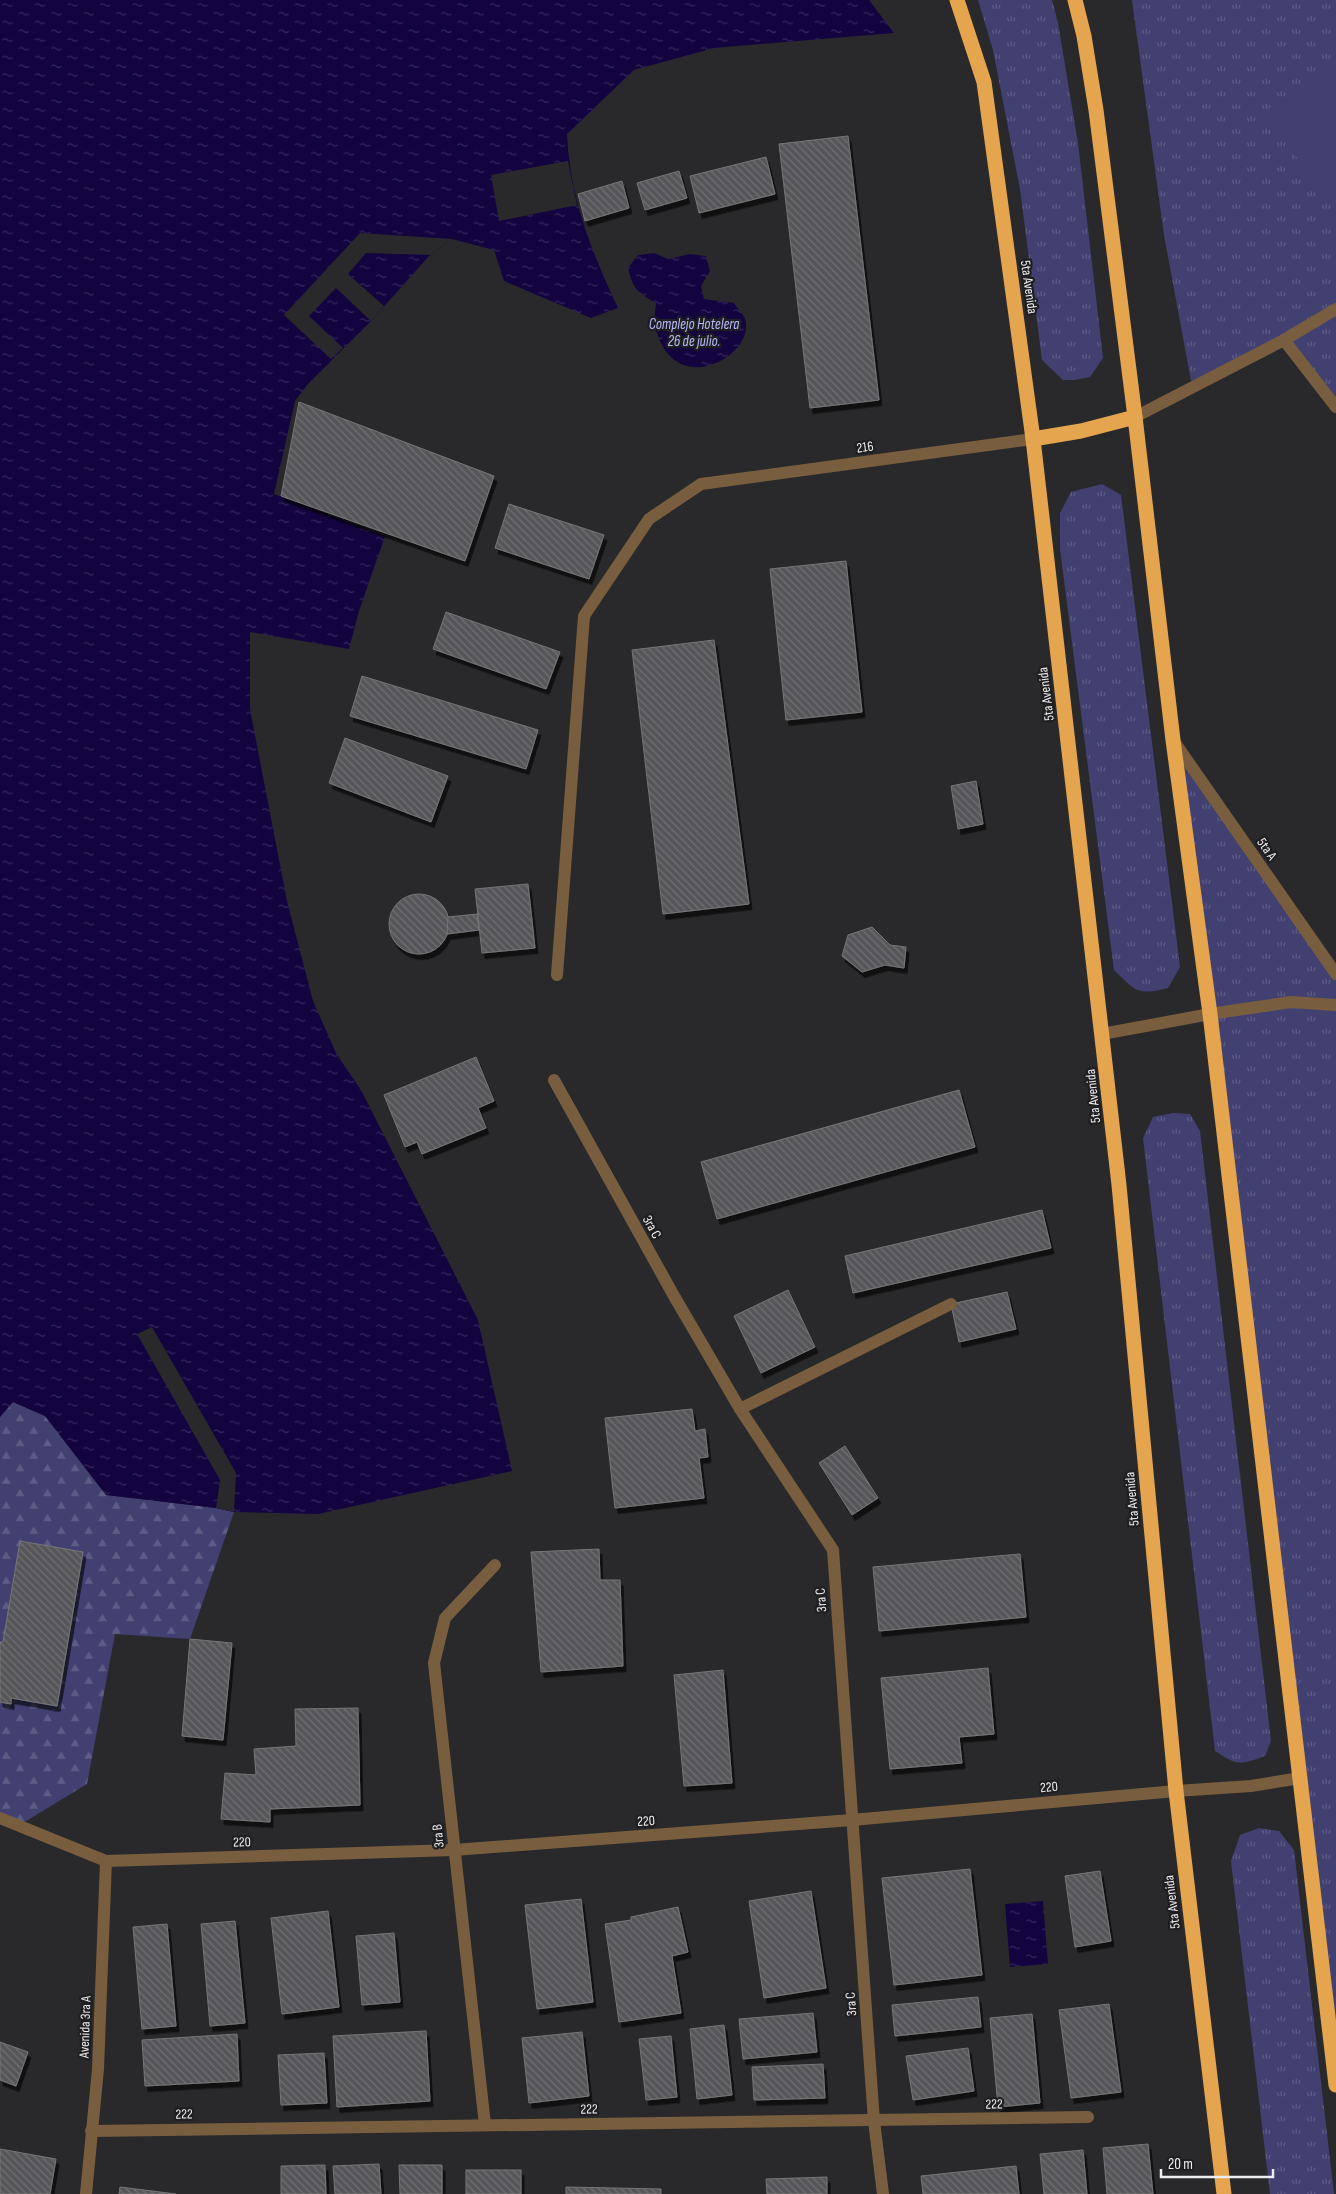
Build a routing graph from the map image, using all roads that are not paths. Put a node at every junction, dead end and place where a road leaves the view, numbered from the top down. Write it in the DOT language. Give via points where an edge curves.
graph roads {
  1 [pos="957,0"];
  2 [pos="1075,0"];
  3 [pos="1336,309"];
  4 [pos="1284,340"];
  5 [pos="1336,408"];
  6 [pos="1135,418"];
  7 [pos="1033,439"];
  8 [pos="1174,740"];
  9 [pos="1336,974"];
  10 [pos="557,976"];
  11 [pos="1336,1005"];
  12 [pos="1210,1014"];
  13 [pos="1102,1034"];
  14 [pos="554,1080"];
  15 [pos="951,1304"];
  16 [pos="740,1409"];
  17 [pos="495,1565"];
  18 [pos="1300,1778"];
  19 [pos="1176,1791"];
  20 [pos="0,1818"];
  21 [pos="852,1820"];
  22 [pos="454,1850"];
  23 [pos="106,1861"];
  24 [pos="1336,2085"];
  25 [pos="1088,2117"];
  26 [pos="874,2121"];
  27 [pos="484,2125"];
  28 [pos="91,2131"];
  29 [pos="86,2194"];
  30 [pos="883,2194"];
  31 [pos="1224,2194"];
  1 -- 7 [label="highway, 5ta Avenida" via="984,82"];
  2 -- 6 [label="highway" via="1096,110"];
  3 -- 4 [label="street"];
  4 -- 5 [label="street"];
  4 -- 6 [label="street"];
  6 -- 7 [label="highway"];
  6 -- 8 [label="highway"];
  7 -- 10 [label="street, 216" via="701,484 648,519 584,616"];
  7 -- 13 [label="highway, 5ta Avenida"];
  8 -- 9 [label="street, 5ta A"];
  8 -- 12 [label="highway"];
  11 -- 12 [label="street" via="1292,1002"];
  12 -- 13 [label="street"];
  12 -- 18 [label="highway"];
  13 -- 19 [label="highway, 5ta Avenida"];
  14 -- 16 [label="street, 3ra C"];
  15 -- 16 [label="street"];
  16 -- 21 [label="street, 3ra C" via="833,1550"];
  17 -- 22 [label="street, 3ra B" via="445,1618 434,1663"];
  18 -- 19 [label="street, 220" via="1251,1786"];
  18 -- 24 [label="highway"];
  19 -- 21 [label="street, 220"];
  19 -- 31 [label="highway, 5ta Avenida"];
  20 -- 23 [label="street, 220"];
  21 -- 22 [label="street, 220"];
  21 -- 26 [label="street, 3ra C"];
  22 -- 23 [label="street, 220"];
  22 -- 27 [label="street, 3ra B"];
  23 -- 28 [label="street, Avenida 3ra A" via="98,2069"];
  25 -- 26 [label="street, 222"];
  26 -- 27 [label="street, 222"];
  26 -- 30 [label="street, 3ra C"];
  27 -- 28 [label="street, 222"];
  28 -- 29 [label="street, Avenida 3ra A"];
}
